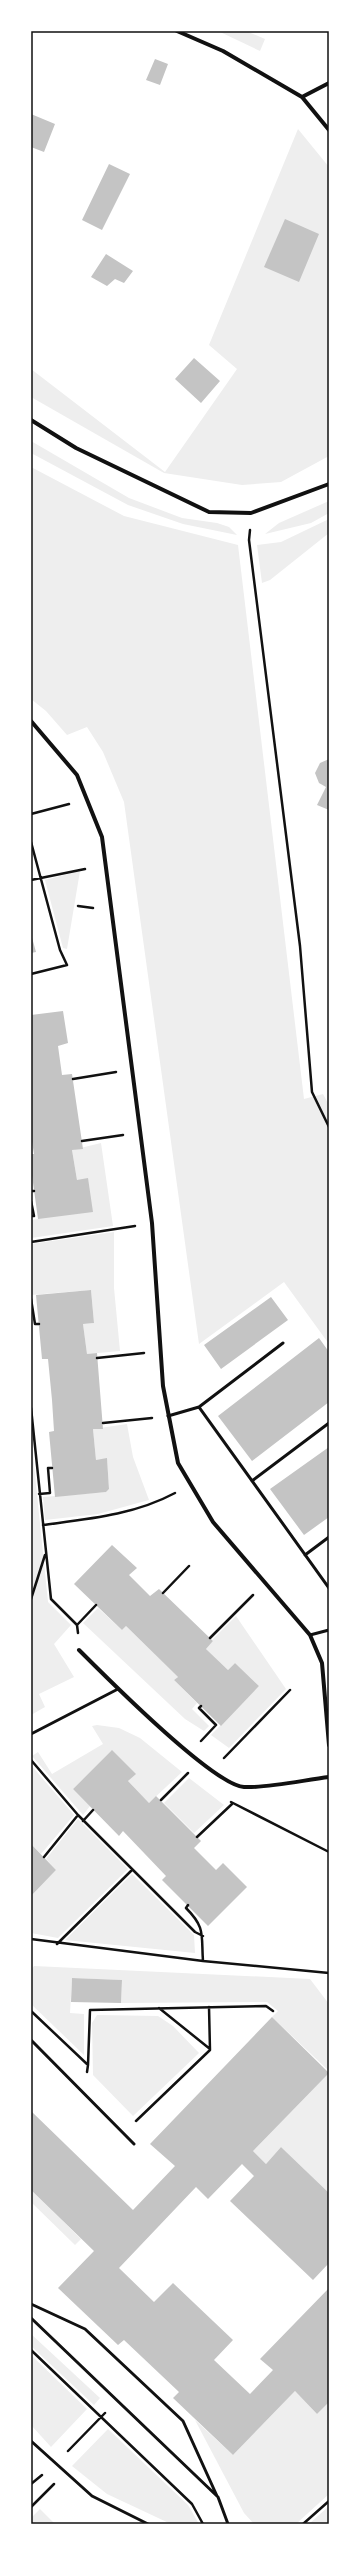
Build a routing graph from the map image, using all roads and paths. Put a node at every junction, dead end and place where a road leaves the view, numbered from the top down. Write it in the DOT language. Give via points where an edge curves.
graph roads {
  1 [pos="177,31"];
  2 [pos="329,83"];
  3 [pos="302,96"];
  4 [pos="329,130"];
  5 [pos="31,420"];
  6 [pos="329,484"];
  7 [pos="251,513"];
  8 [pos="31,721"];
  9 [pos="86,799"];
  10 [pos="31,814"];
  11 [pos="31,842"];
  12 [pos="85,869"];
  13 [pos="41,877"];
  14 [pos="31,880"];
  15 [pos="31,974"];
  16 [pos="96,1076"];
  17 [pos="73,1079"];
  18 [pos="329,1127"];
  19 [pos="105,1138"];
  20 [pos="82,1141"];
  21 [pos="31,1201"];
  22 [pos="31,1216"];
  23 [pos="118,1228"];
  24 [pos="31,1242"];
  25 [pos="31,1299"];
  26 [pos="39,1324"];
  27 [pos="283,1343"];
  28 [pos="124,1355"];
  29 [pos="97,1358"];
  30 [pos="199,1407"];
  31 [pos="31,1408"];
  32 [pos="168,1416"];
  33 [pos="103,1423"];
  34 [pos="329,1423"];
  35 [pos="52,1468"];
  36 [pos="252,1481"];
  37 [pos="191,1484"];
  38 [pos="38,1494"];
  39 [pos="43,1525"];
  40 [pos="329,1537"];
  41 [pos="46,1553"];
  42 [pos="305,1555"];
  43 [pos="189,1566"];
  44 [pos="329,1588"];
  45 [pos="163,1593"];
  46 [pos="31,1599"];
  47 [pos="96,1605"];
  48 [pos="237,1612"];
  49 [pos="77,1625"];
  50 [pos="329,1630"];
  51 [pos="310,1634"];
  52 [pos="210,1638"];
  53 [pos="79,1650"];
  54 [pos="118,1689"];
  55 [pos="290,1690"];
  56 [pos="201,1706"];
  57 [pos="216,1725"];
  58 [pos="31,1734"];
  59 [pos="329,1745"];
  60 [pos="31,1760"];
  61 [pos="211,1771"];
  62 [pos="329,1777"];
  63 [pos="174,1787"];
  64 [pos="228,1797"];
  65 [pos="161,1800"];
  66 [pos="232,1804"];
  67 [pos="93,1810"];
  68 [pos="78,1815"];
  69 [pos="84,1821"];
  70 [pos="198,1837"];
  71 [pos="329,1852"];
  72 [pos="44,1857"];
  73 [pos="132,1870"];
  74 [pos="188,1906"];
  75 [pos="203,1936"];
  76 [pos="31,1940"];
  77 [pos="57,1944"];
  78 [pos="203,1962"];
  79 [pos="329,1973"];
  80 [pos="209,2007"];
  81 [pos="159,2008"];
  82 [pos="31,2010"];
  83 [pos="273,2011"];
  84 [pos="31,2040"];
  85 [pos="210,2050"];
  86 [pos="88,2065"];
  87 [pos="87,2074"];
  88 [pos="129,2117"];
  89 [pos="134,2144"];
  90 [pos="31,2304"];
  91 [pos="31,2318"];
  92 [pos="31,2350"];
  93 [pos="98,2419"];
  94 [pos="31,2441"];
  95 [pos="62,2457"];
  96 [pos="41,2474"];
  97 [pos="65,2474"];
  98 [pos="31,2484"];
  99 [pos="218,2497"];
  100 [pos="329,2501"];
  101 [pos="31,2507"];
  102 [pos="148,2524"];
  103 [pos="202,2524"];
  104 [pos="228,2524"];
  105 [pos="303,2524"];
  1 -- 3 [label="street" via="223,51"];
  2 -- 3 [label="street"];
  3 -- 4 [label="street"];
  5 -- 7 [label="street" via="76,448 209,512"];
  6 -- 7 [label="street"];
  7 -- 18 [label="path" via="249,540 300,946 312,1092"];
  8 -- 9 [label="street" via="77,775"];
  9 -- 10 [label="path"];
  9 -- 32 [label="street" via="102,837 152,1223 162,1386"];
  11 -- 13 [label="path"];
  12 -- 13 [label="path"];
  13 -- 14 [label="path"];
  13 -- 15 [label="path" via="66,964"];
  16 -- 17 [label="path"];
  19 -- 20 [label="path"];
  21 -- 22 [label="path" via="34,1216"];
  23 -- 24 [label="path"];
  25 -- 26 [label="path" via="35,1324"];
  27 -- 30 [label="lane"];
  28 -- 29 [label="path"];
  30 -- 32 [label="lane"];
  30 -- 36 [label="lane"];
  31 -- 38 [label="path"];
  32 -- 33 [label="path"];
  32 -- 37 [label="street" via="178,1463"];
  34 -- 36 [label="lane"];
  35 -- 38 [label="path" via="48,1468 50,1493"];
  36 -- 42 [label="lane"];
  37 -- 39 [label="path" via="154,1504 98,1518"];
  37 -- 51 [label="street" via="213,1522"];
  38 -- 39 [label="path"];
  39 -- 41 [label="path"];
  40 -- 42 [label="lane"];
  41 -- 46 [label="path"];
  41 -- 49 [label="path" via="51,1599"];
  42 -- 44 [label="lane"];
  43 -- 45 [label="path"];
  47 -- 49 [label="path"];
  48 -- 52 [label="path"];
  49 -- 53 [label="path"];
  50 -- 51 [label="lane"];
  51 -- 59 [label="street" via="322,1663"];
  53 -- 54 [label="street"];
  54 -- 58 [label="lane"];
  54 -- 61 [label="street"];
  55 -- 61 [label="path"];
  56 -- 57 [label="path" via="199,1708"];
  60 -- 68 [label="path"];
  61 -- 62 [label="street" via="243,1787"];
  63 -- 65 [label="path"];
  64 -- 66 [label="path"];
  66 -- 70 [label="path"];
  66 -- 71 [label="path"];
  67 -- 69 [label="path"];
  68 -- 69 [label="path"];
  68 -- 72 [label="path"];
  69 -- 73 [label="path"];
  73 -- 75 [label="path" via="195,1932"];
  73 -- 77 [label="path"];
  74 -- 75 [label="path" via="186,1908 198,1920"];
  75 -- 78 [label="path"];
  76 -- 77 [label="path"];
  77 -- 78 [label="path"];
  78 -- 79 [label="path"];
  80 -- 81 [label="path"];
  80 -- 83 [label="path" via="266,2006"];
  80 -- 85 [label="path"];
  81 -- 85 [label="path"];
  81 -- 86 [label="path" via="90,2010"];
  82 -- 86 [label="path"];
  84 -- 89 [label="lane"];
  85 -- 88 [label="path" via="135,2122"];
  86 -- 87 [label="path"];
  90 -- 99 [label="lane" via="85,2329 183,2421"];
  91 -- 99 [label="lane"];
  92 -- 103 [label="path" via="192,2504"];
  93 -- 95 [label="path"];
  94 -- 97 [label="lane"];
  96 -- 98 [label="path"];
  97 -- 101 [label="path"];
  97 -- 102 [label="lane" via="92,2496"];
  99 -- 104 [label="lane"];
  100 -- 105 [label="path"];
}
